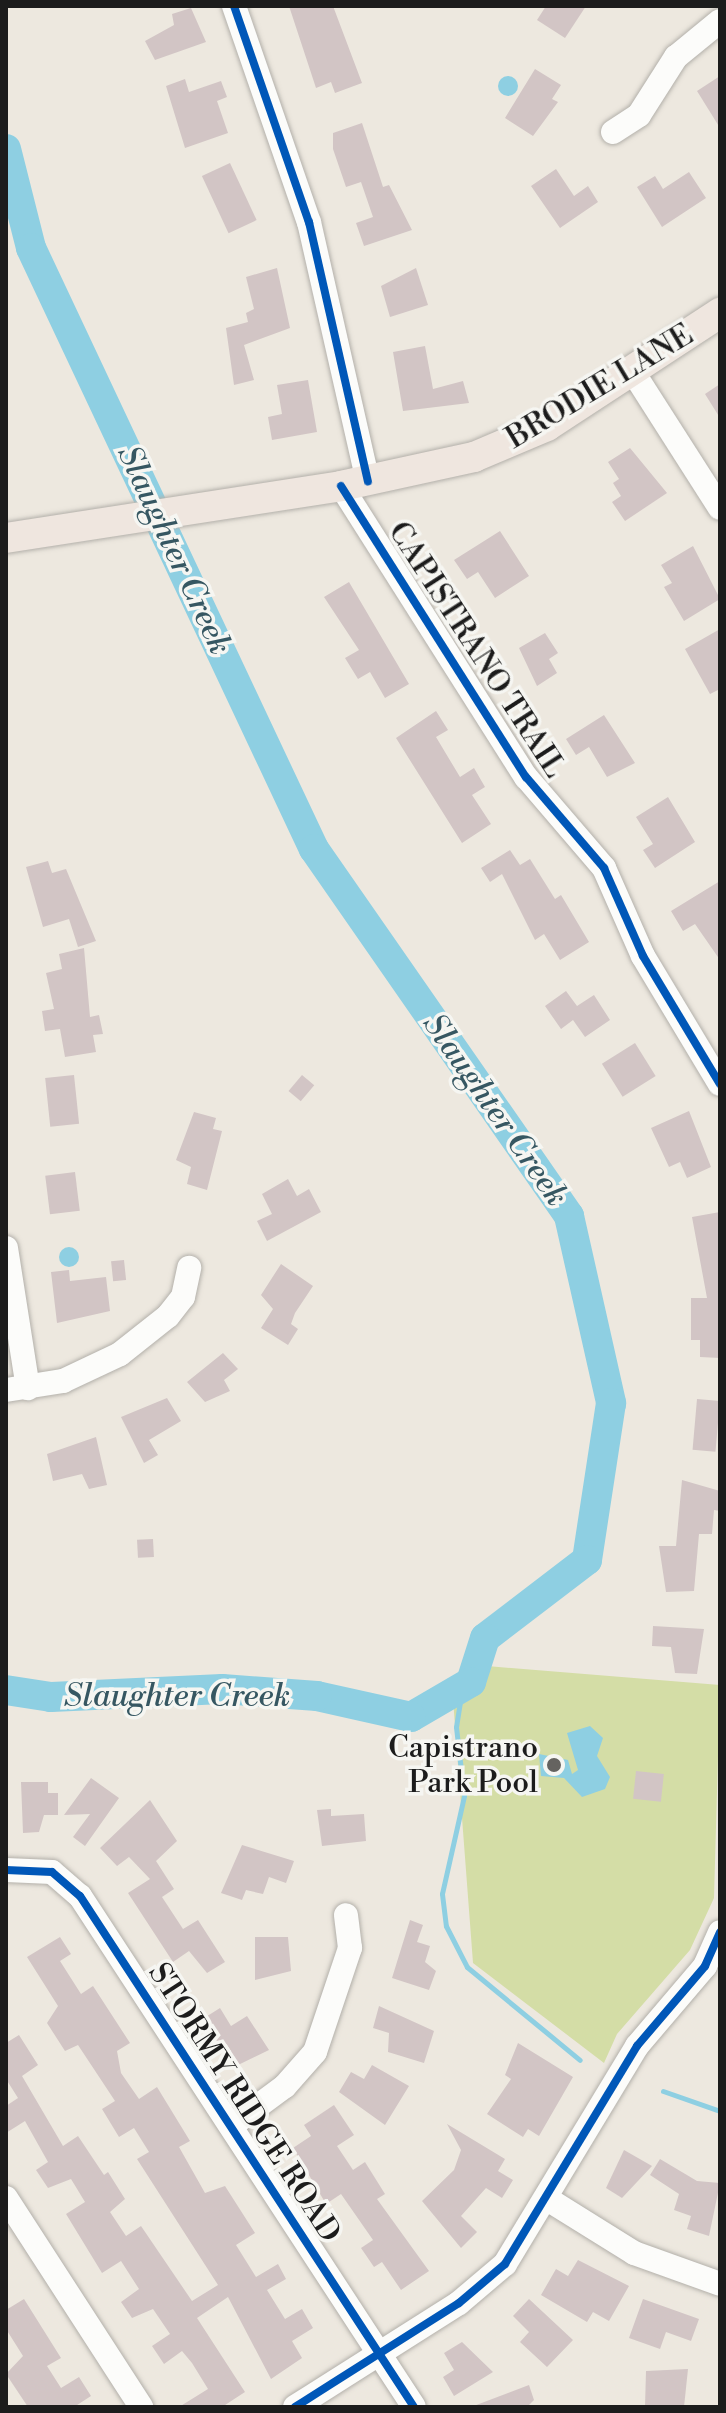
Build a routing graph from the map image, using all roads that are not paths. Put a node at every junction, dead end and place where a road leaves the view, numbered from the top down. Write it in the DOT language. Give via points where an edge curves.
graph roads {
  1 [pos="234,6"];
  2 [pos="720,21"];
  3 [pos="613,132"];
  4 [pos="720,313"];
  5 [pos="633,372"];
  6 [pos="354,484"];
  7 [pos="720,508"];
  8 [pos="6,538"];
  9 [pos="720,1084"];
  10 [pos="6,1248"];
  11 [pos="189,1268"];
  12 [pos="17,1389"];
  13 [pos="6,1870"];
  14 [pos="346,1915"];
  15 [pos="718,1944"];
  16 [pos="231,2126"];
  17 [pos="6,2198"];
  18 [pos="549,2200"];
  19 [pos="720,2284"];
  20 [pos="379,2353"];
  21 [pos="141,2407"];
  22 [pos="295,2407"];
  23 [pos="414,2407"];
  1 -- 6 [label="street, CAPISTRANO TRAIL" via="309,222"];
  2 -- 3 [label="street" via="676,57 639,115"];
  4 -- 5 [label="main road, BRODIE LANE"];
  5 -- 6 [label="main road, BRODIE LANE" via="511,443"];
  5 -- 7 [label="street"];
  6 -- 8 [label="main road, BRODIE LANE"];
  6 -- 9 [label="street, CAPISTRANO TRAIL" via="526,777 604,868 643,956"];
  10 -- 12 [label="street"];
  11 -- 12 [label="street" via="183,1297 143,1339 91,1369"];
  13 -- 16 [label="street, STORMY RIDGE ROAD" via="44,1870 71,1884"];
  14 -- 16 [label="street" via="350,1948 315,2052 285,2086"];
  15 -- 18 [label="street" via="637,2046"];
  16 -- 20 [label="street, STORMY RIDGE ROAD"];
  17 -- 21 [label="street"];
  18 -- 19 [label="street" via="634,2253"];
  18 -- 20 [label="street" via="491,2278"];
  20 -- 22 [label="street"];
  20 -- 23 [label="street, STORMY RIDGE ROAD"];
}
